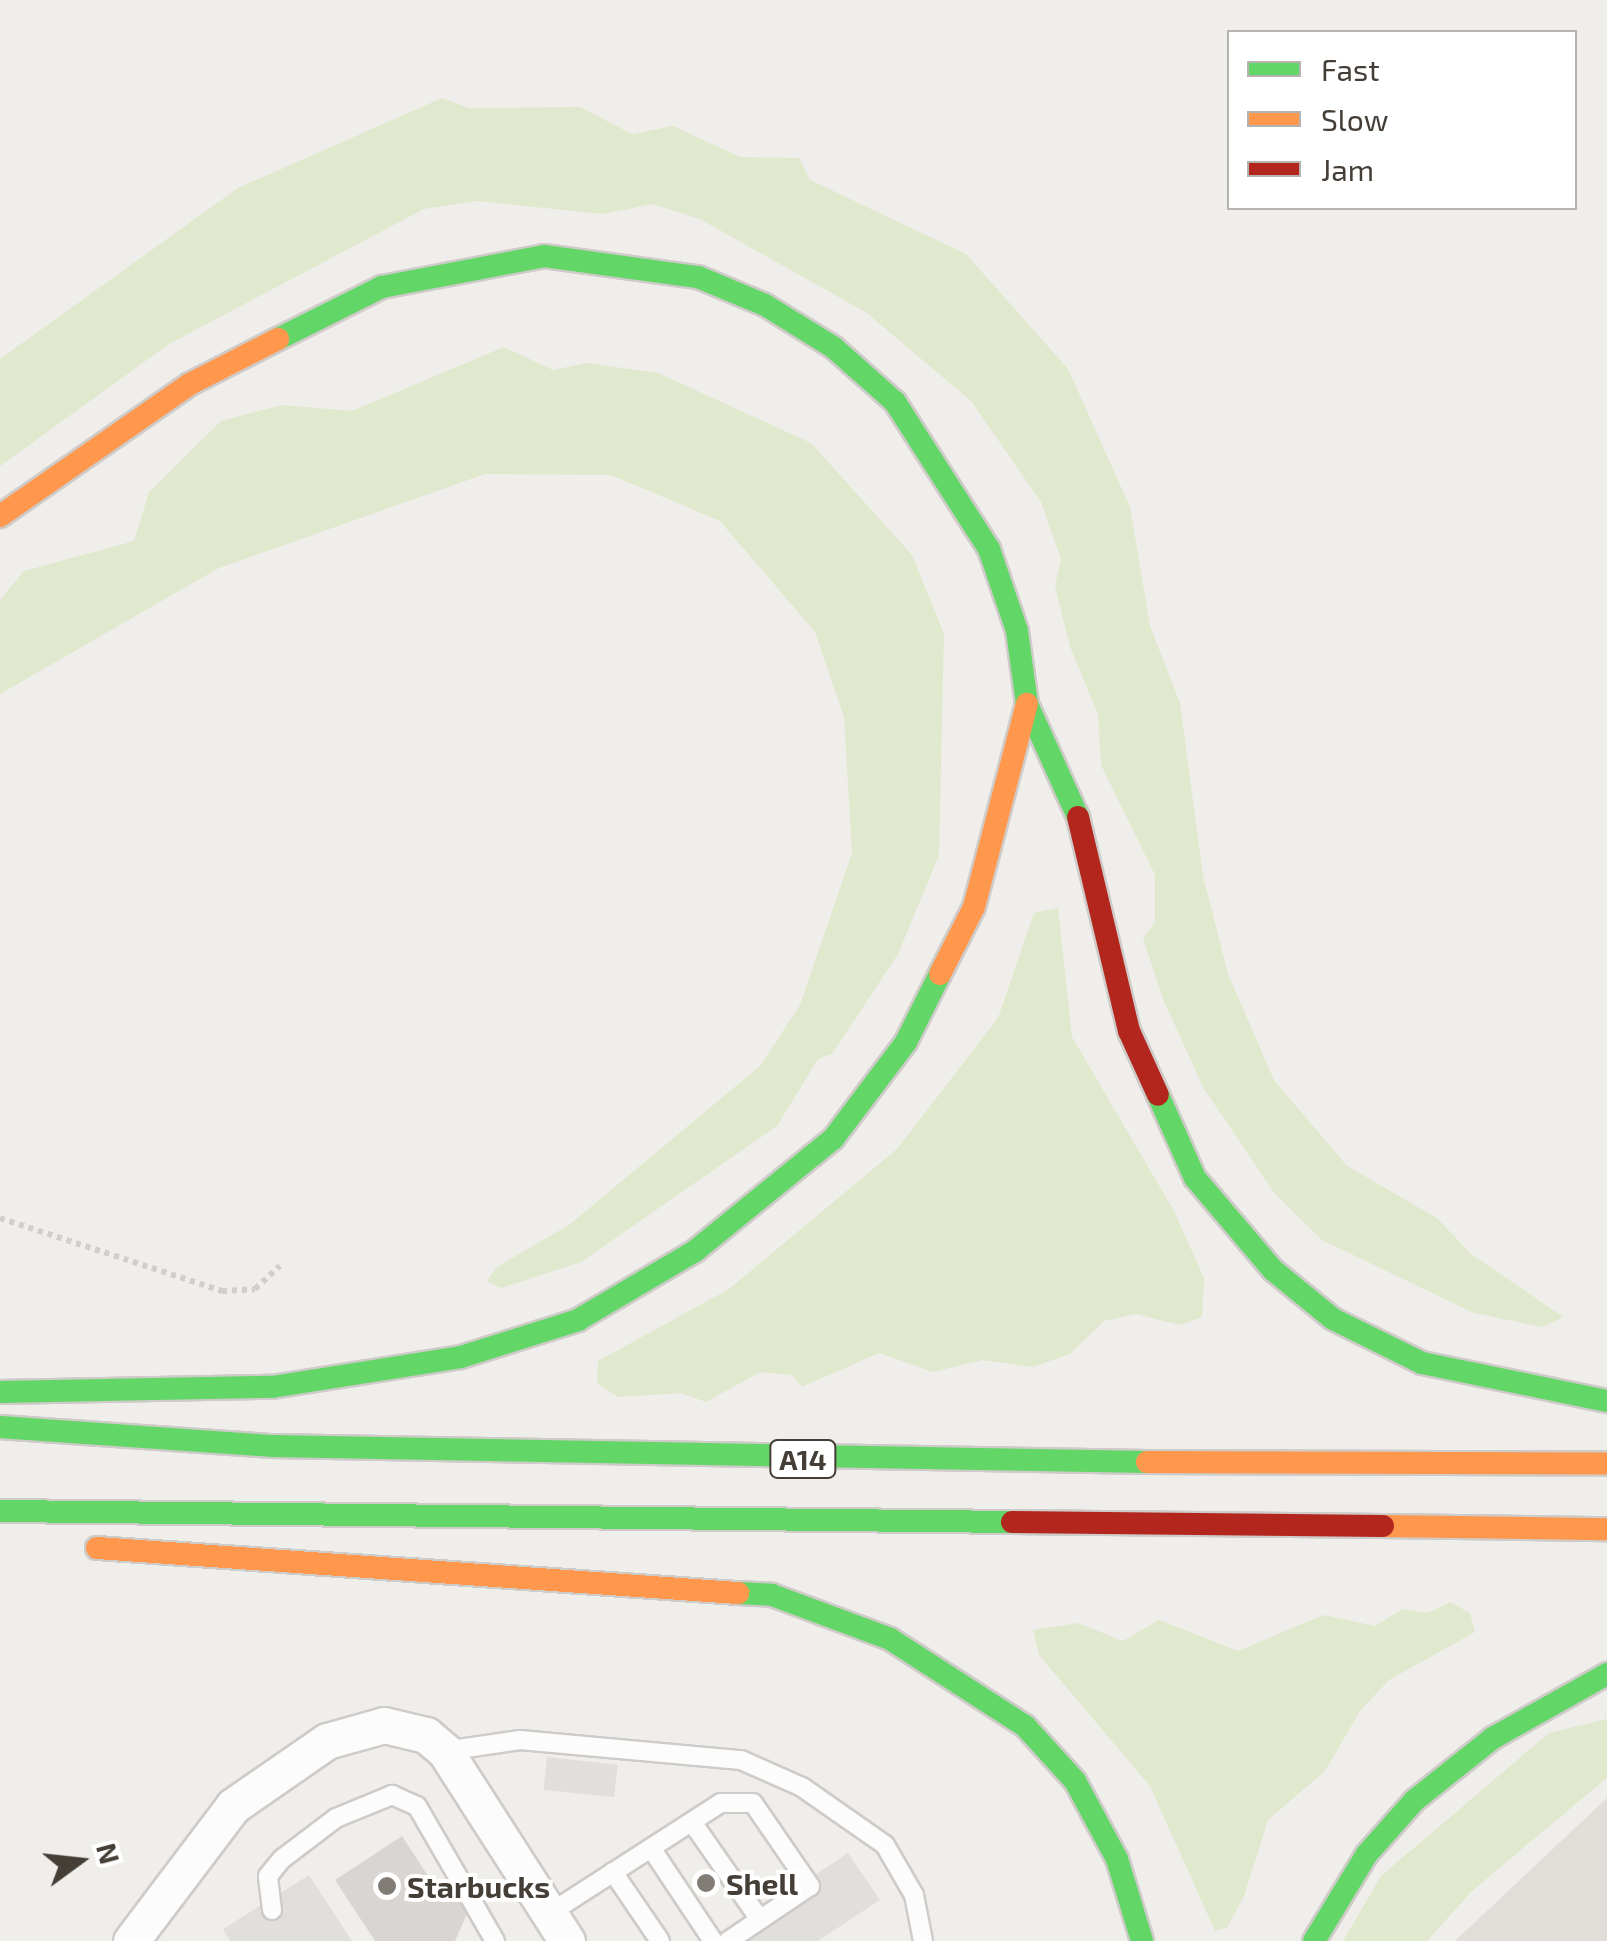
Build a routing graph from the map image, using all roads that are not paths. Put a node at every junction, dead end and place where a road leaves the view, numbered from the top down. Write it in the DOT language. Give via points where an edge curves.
graph roads {
  1 [pos="0,516"];
  2 [pos="1027,704"];
  3 [pos="0,1392"];
  4 [pos="1607,1401"];
  5 [pos="0,1427"];
  6 [pos="1607,1464"];
  7 [pos="0,1511"];
  8 [pos="1607,1529"];
  9 [pos="78,1547"];
  10 [pos="1607,1674"];
  11 [pos="445,1751"];
  12 [pos="692,1822"];
  13 [pos="651,1848"];
  14 [pos="613,1872"];
  15 [pos="272,1910"];
  16 [pos="760,1920"];
  17 [pos="558,1927"];
  18 [pos="131,1941"];
  19 [pos="495,1941"];
  20 [pos="660,1941"];
  21 [pos="714,1941"];
  22 [pos="728,1941"];
  23 [pos="923,1941"];
  24 [pos="1142,1941"];
  25 [pos="1314,1941"];
  1 -- 2 [label="highway" via="190,384 382,287 480,263 608,260 698,277 766,305 833,347 895,402 989,548 1017,630"];
  2 -- 3 [label="highway" via="974,907 906,1042 833,1139 695,1251 578,1320 462,1358 272,1387"];
  2 -- 4 [label="highway" via="1074,802 1153,1100 1236,1232 1333,1319 1422,1363"];
  5 -- 6 [label="highway, A14" via="272,1446 910,1461"];
  7 -- 8 [label="highway, A14"];
  9 -- 24 [label="highway" via="584,1575 788,1601 890,1640 1025,1726 1075,1781 1116,1859"];
  10 -- 25 [label="highway" via="1493,1738 1414,1800 1367,1854"];
  11 -- 17 [label="street"];
  11 -- 18 [label="street" via="426,1735 384,1725 294,1760 232,1806"];
  11 -- 23 [label="lane" via="520,1740 741,1760 817,1796 885,1845 914,1896"];
  12 -- 13 [label="lane"];
  12 -- 16 [label="lane"];
  12 -- 16 [label="lane" via="721,1803 753,1803 810,1886"];
  13 -- 14 [label="lane"];
  13 -- 21 [label="lane"];
  14 -- 17 [label="lane"];
  14 -- 20 [label="lane"];
  15 -- 19 [label="lane" via="268,1876 282,1859 336,1818 392,1795 417,1806"];
  16 -- 22 [label="lane"];
}
